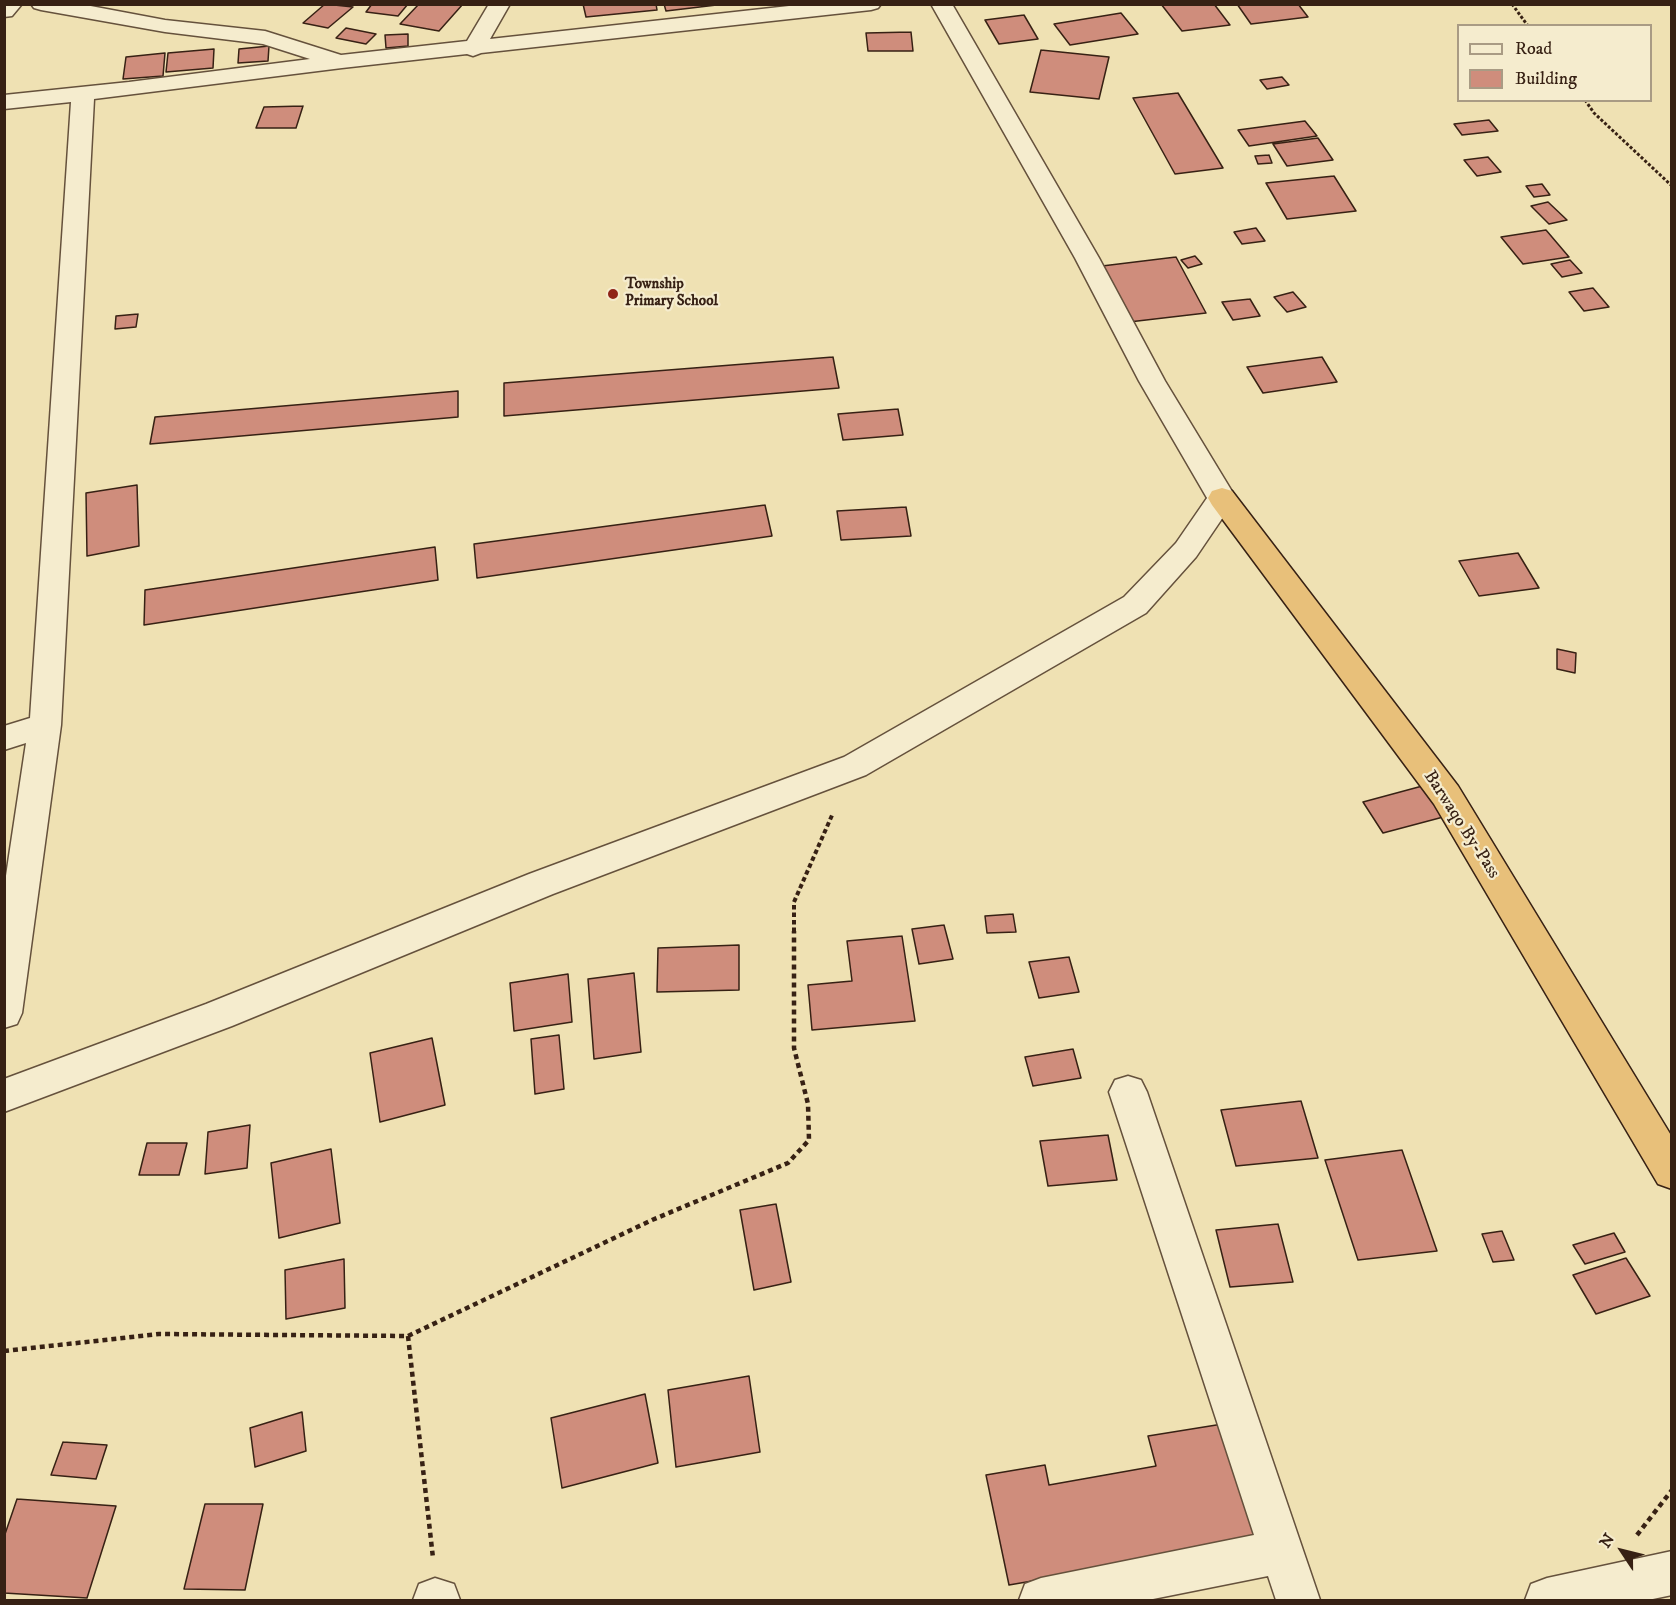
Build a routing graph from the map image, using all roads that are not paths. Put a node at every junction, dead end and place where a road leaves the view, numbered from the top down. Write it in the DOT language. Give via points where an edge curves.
graph roads {
  1 [pos="12,4"];
  2 [pos="41,4"];
  3 [pos="500,4"];
  4 [pos="817,4"];
  5 [pos="871,4"];
  6 [pos="941,4"];
  7 [pos="843,8"];
  8 [pos="4,11"];
  9 [pos="473,49"];
  10 [pos="342,61"];
  11 [pos="83,95"];
  12 [pos="4,102"];
  13 [pos="1222,498"];
  14 [pos="45,725"];
  15 [pos="4,738"];
  16 [pos="4,1013"];
  17 [pos="1128,1092"];
  18 [pos="4,1096"];
  19 [pos="1671,1172"];
  20 [pos="1282,1551"];
  21 [pos="1671,1573"];
  22 [pos="1041,1600"];
  23 [pos="1298,1600"];
  24 [pos="1547,1600"];
  1 -- 8 [label="street"];
  2 -- 10 [label="street" via="165,26 265,38"];
  3 -- 9 [label="street"];
  4 -- 7 [label="street"];
  5 -- 7 [label="street"];
  6 -- 13 [label="street"];
  7 -- 9 [label="street"];
  9 -- 10 [label="street"];
  10 -- 11 [label="street"];
  11 -- 12 [label="street"];
  11 -- 14 [label="street"];
  13 -- 18 [label="street" via="1186,550 1135,605 855,766 541,884 219,1015"];
  13 -- 19 [label="highway, Barwaqo By-Pass" via="1446,795"];
  14 -- 15 [label="street"];
  14 -- 16 [label="street"];
  17 -- 20 [label="street"];
  20 -- 22 [label="street"];
  20 -- 23 [label="street"];
  21 -- 24 [label="street"];
}
